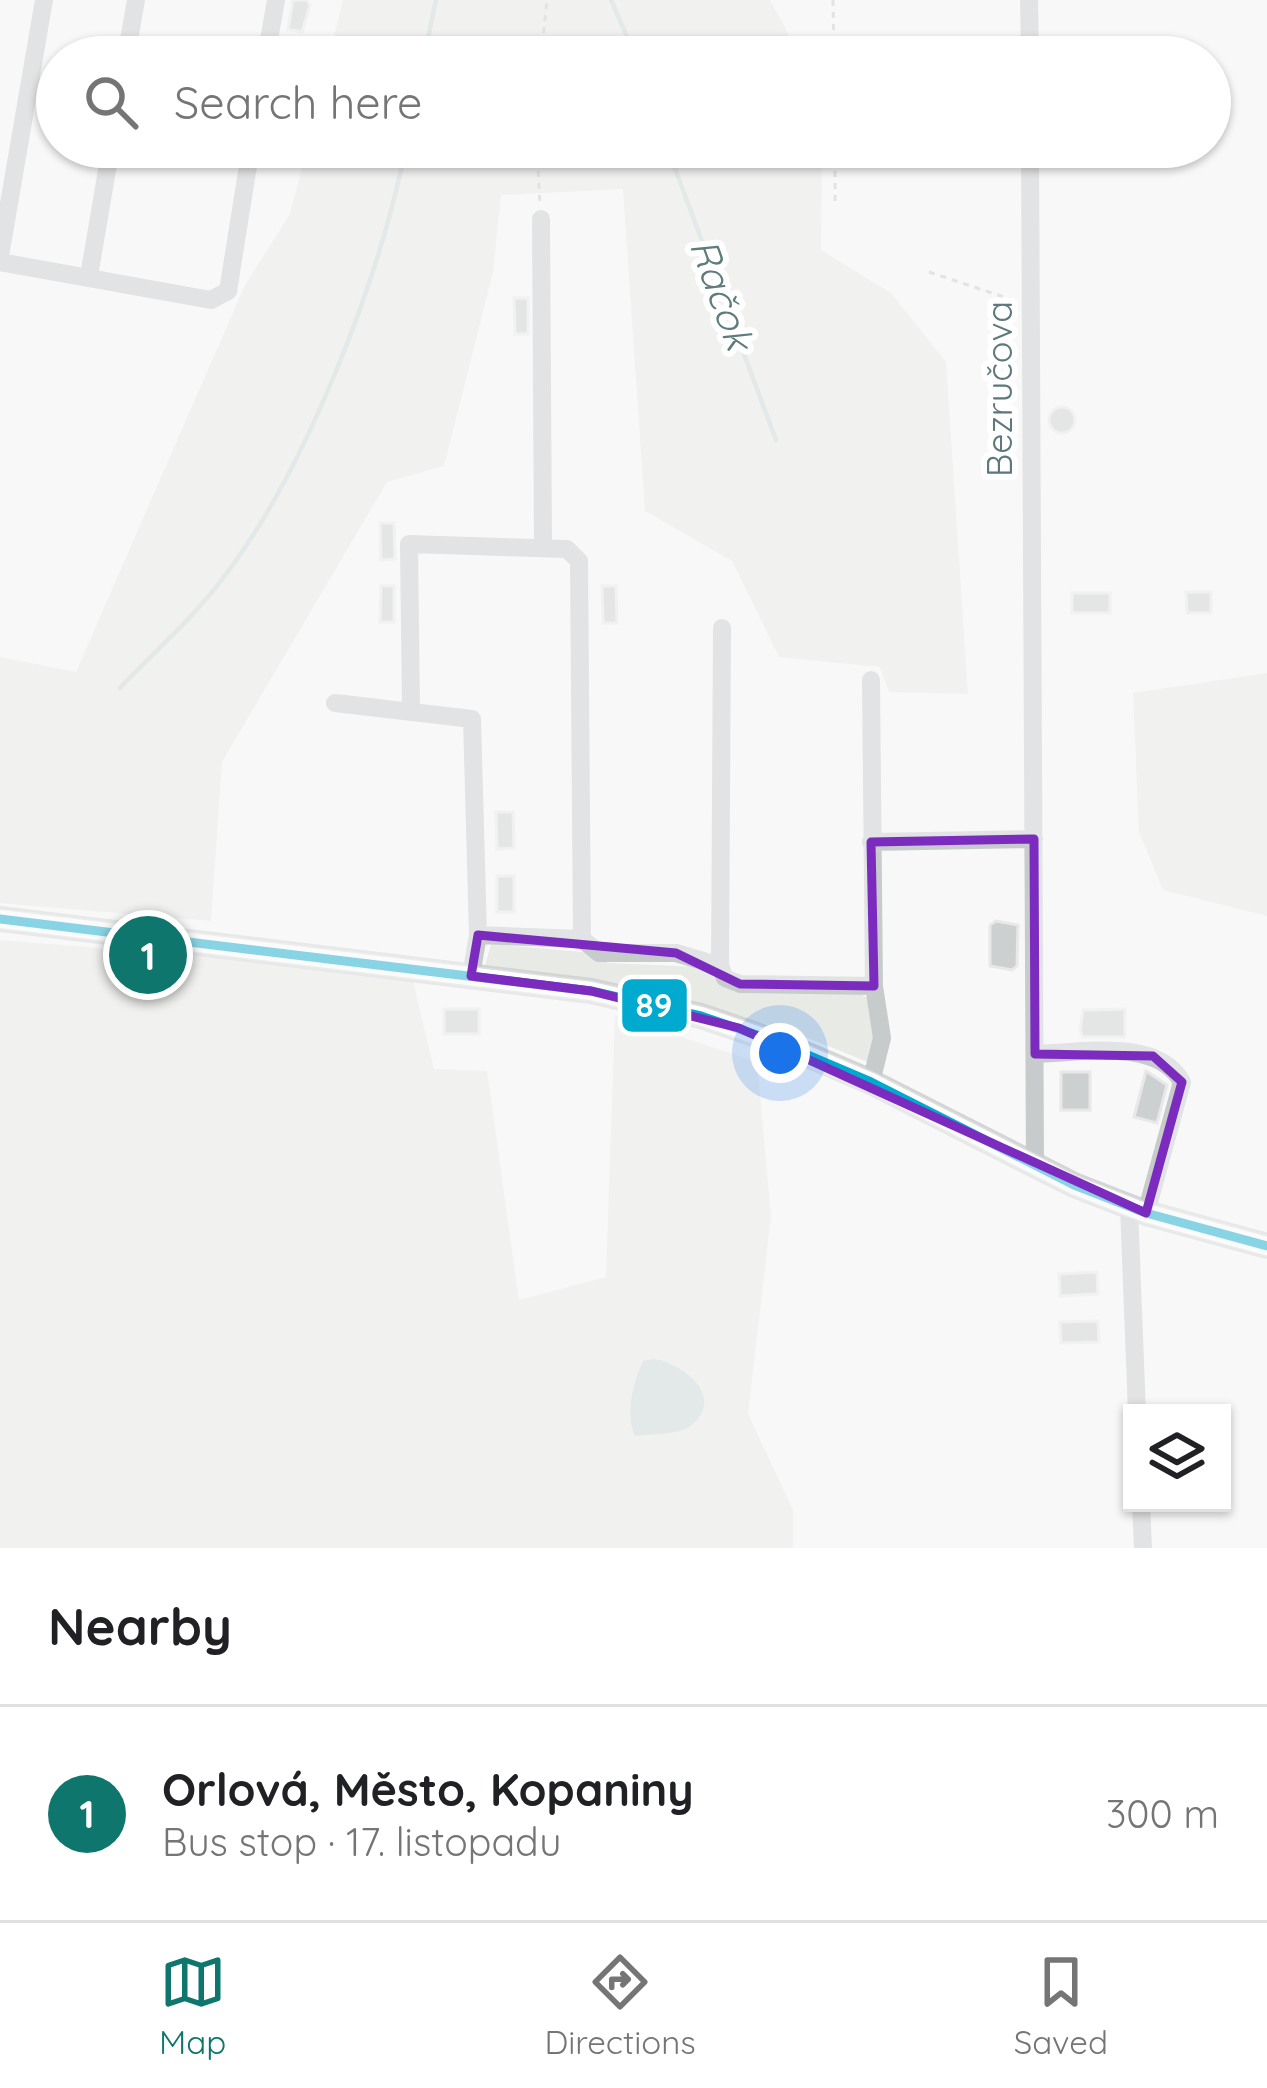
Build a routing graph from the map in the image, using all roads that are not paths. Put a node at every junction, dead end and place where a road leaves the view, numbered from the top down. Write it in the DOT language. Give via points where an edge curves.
graph roads {
  1 [pos="44,0"];
  2 [pos="136,0"];
  3 [pos="277,0"];
  4 [pos="1029,0"];
  5 [pos="38,36"];
  6 [pos="130,36"];
  7 [pos="270,36"];
  8 [pos="1030,36"];
  9 [pos="36,47"];
  10 [pos="107,168"];
  11 [pos="248,168"];
  12 [pos="1030,168"];
  13 [pos="541,219"];
  14 [pos="0,259"];
  15 [pos="88,276"];
  16 [pos="543,547"];
  17 [pos="722,628"];
  18 [pos="871,680"];
  19 [pos="335,703"];
  20 [pos="411,710"];
  21 [pos="1034,839"];
  22 [pos="871,842"];
  23 [pos="0,920"];
  24 [pos="478,935"];
  25 [pos="582,939"];
  26 [pos="720,966"];
  27 [pos="471,976"];
  28 [pos="874,986"];
  29 [pos="1034,1054"];
  30 [pos="871,1082"];
  31 [pos="1035,1166"];
  32 [pos="1138,1210"];
  33 [pos="1267,1246"];
  34 [pos="1137,1404"];
  35 [pos="1141,1512"];
  36 [pos="1143,1548"];
  1 -- 5 [label="street"];
  2 -- 6 [label="street"];
  3 -- 7 [label="street"];
  4 -- 8 [label="street"];
  9 -- 14 [label="street"];
  10 -- 15 [label="street"];
  11 -- 15 [label="street" via="228,291 211,300"];
  12 -- 21 [label="street, Bezručova"];
  13 -- 16 [label="street"];
  14 -- 15 [label="street"];
  16 -- 20 [label="street" via="409,544"];
  16 -- 25 [label="street" via="567,549 583,573"];
  17 -- 26 [label="street"];
  18 -- 22 [label="street"];
  19 -- 20 [label="street"];
  20 -- 24 [label="street" via="472,719 476,732"];
  21 -- 22 [label="street"];
  21 -- 29 [label="street, Bezručova"];
  22 -- 28 [label="street"];
  23 -- 27 [label="main road"];
  24 -- 25 [label="street"];
  24 -- 27 [label="street"];
  25 -- 26 [label="street" via="599,953 676,953"];
  26 -- 28 [label="street" via="740,984"];
  27 -- 30 [label="main road" via="701,1016"];
  28 -- 30 [label="street" via="882,1038"];
  29 -- 31 [label="street, Bezručova"];
  29 -- 32 [label="street" via="1134,1053 1177,1072 1182,1082"];
  30 -- 31 [label="main road"];
  31 -- 32 [label="main road"];
  32 -- 33 [label="main road"];
  32 -- 34 [label="street"];
  35 -- 36 [label="street"];
}
